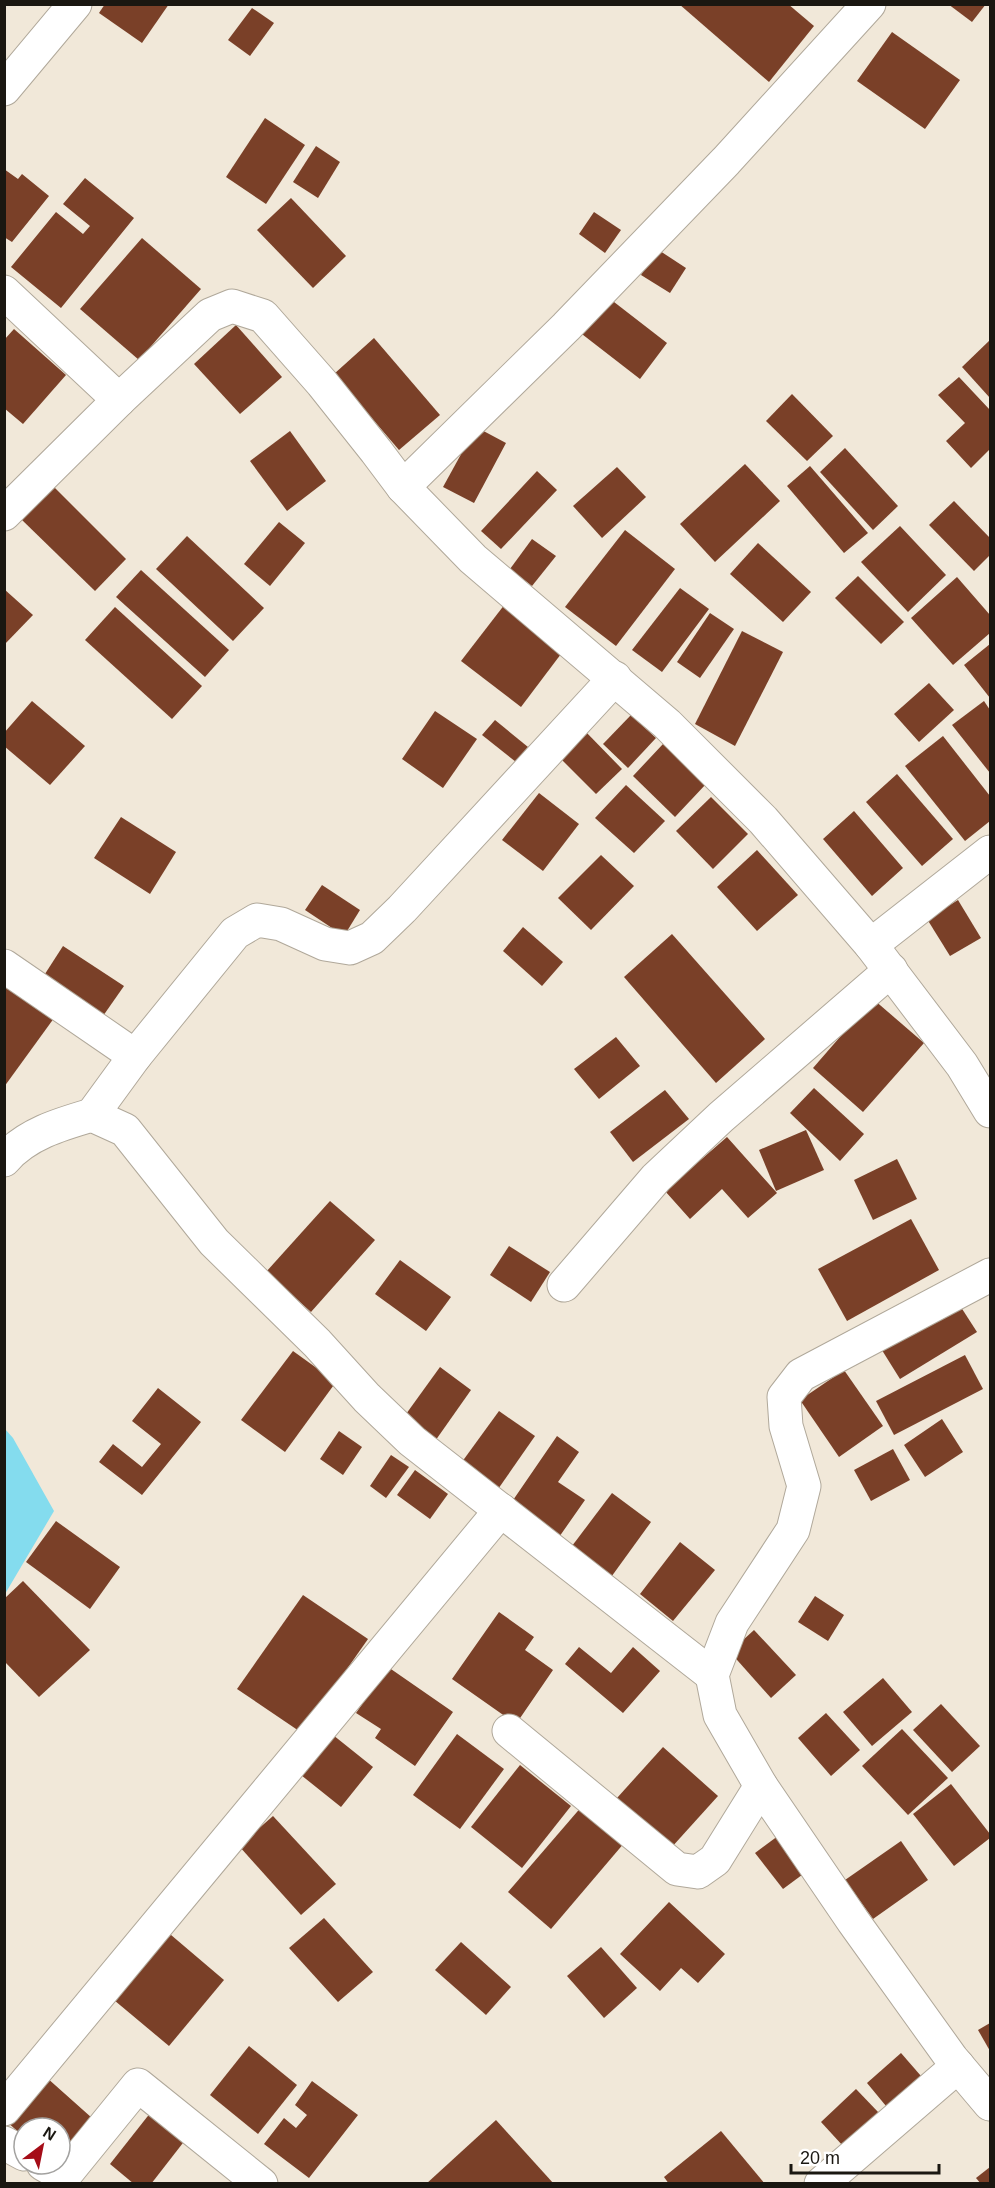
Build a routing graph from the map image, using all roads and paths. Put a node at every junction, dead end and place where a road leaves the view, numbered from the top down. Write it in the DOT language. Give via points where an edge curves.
graph roads {
  1 [pos="75,4"];
  2 [pos="869,4"];
  3 [pos="4,89"];
  4 [pos="4,292"];
  5 [pos="119,400"];
  6 [pos="403,488"];
  7 [pos="4,514"];
  8 [pos="615,678"];
  9 [pos="990,852"];
  10 [pos="881,957"];
  11 [pos="4,966"];
  12 [pos="135,1056"];
  13 [pos="990,1111"];
  14 [pos="92,1115"];
  15 [pos="4,1160"];
  16 [pos="990,1275"];
  17 [pos="564,1285"];
  18 [pos="501,1510"];
  19 [pos="712,1676"];
  20 [pos="509,1731"];
  21 [pos="761,1786"];
  22 [pos="958,2066"];
  23 [pos="990,2104"];
  24 [pos="4,2109"];
  25 [pos="72,2166"];
  26 [pos="261,2184"];
  27 [pos="821,2184"];
  1 -- 3 [label="street"];
  2 -- 6 [label="street" via="566,327"];
  4 -- 5 [label="street"];
  5 -- 6 [label="street" via="210,315 232,306 263,316 322,383"];
  5 -- 7 [label="street"];
  6 -- 8 [label="street" via="473,559"];
  8 -- 10 [label="street" via="763,820"];
  8 -- 12 [label="street" via="372,938 350,948 325,944 281,924 257,920 234,933"];
  9 -- 10 [label="street"];
  10 -- 13 [label="street" via="962,1065"];
  10 -- 17 [label="street" via="656,1178"];
  11 -- 12 [label="street"];
  12 -- 14 [label="street"];
  14 -- 15 [label="street" via="48,1129"];
  14 -- 18 [label="street" via="125,1130 214,1242 367,1398 412,1441"];
  16 -- 19 [label="street" via="801,1375 784,1396 786,1426 804,1486 796,1519 793,1530 732,1623"];
  18 -- 19 [label="street"];
  18 -- 24 [label="street"];
  19 -- 21 [label="street" via="720,1715"];
  20 -- 21 [label="street" via="677,1869 698,1872 715,1860"];
  21 -- 22 [label="street"];
  22 -- 23 [label="street"];
  22 -- 27 [label="street"];
  25 -- 26 [label="street" via="138,2085"];
}
